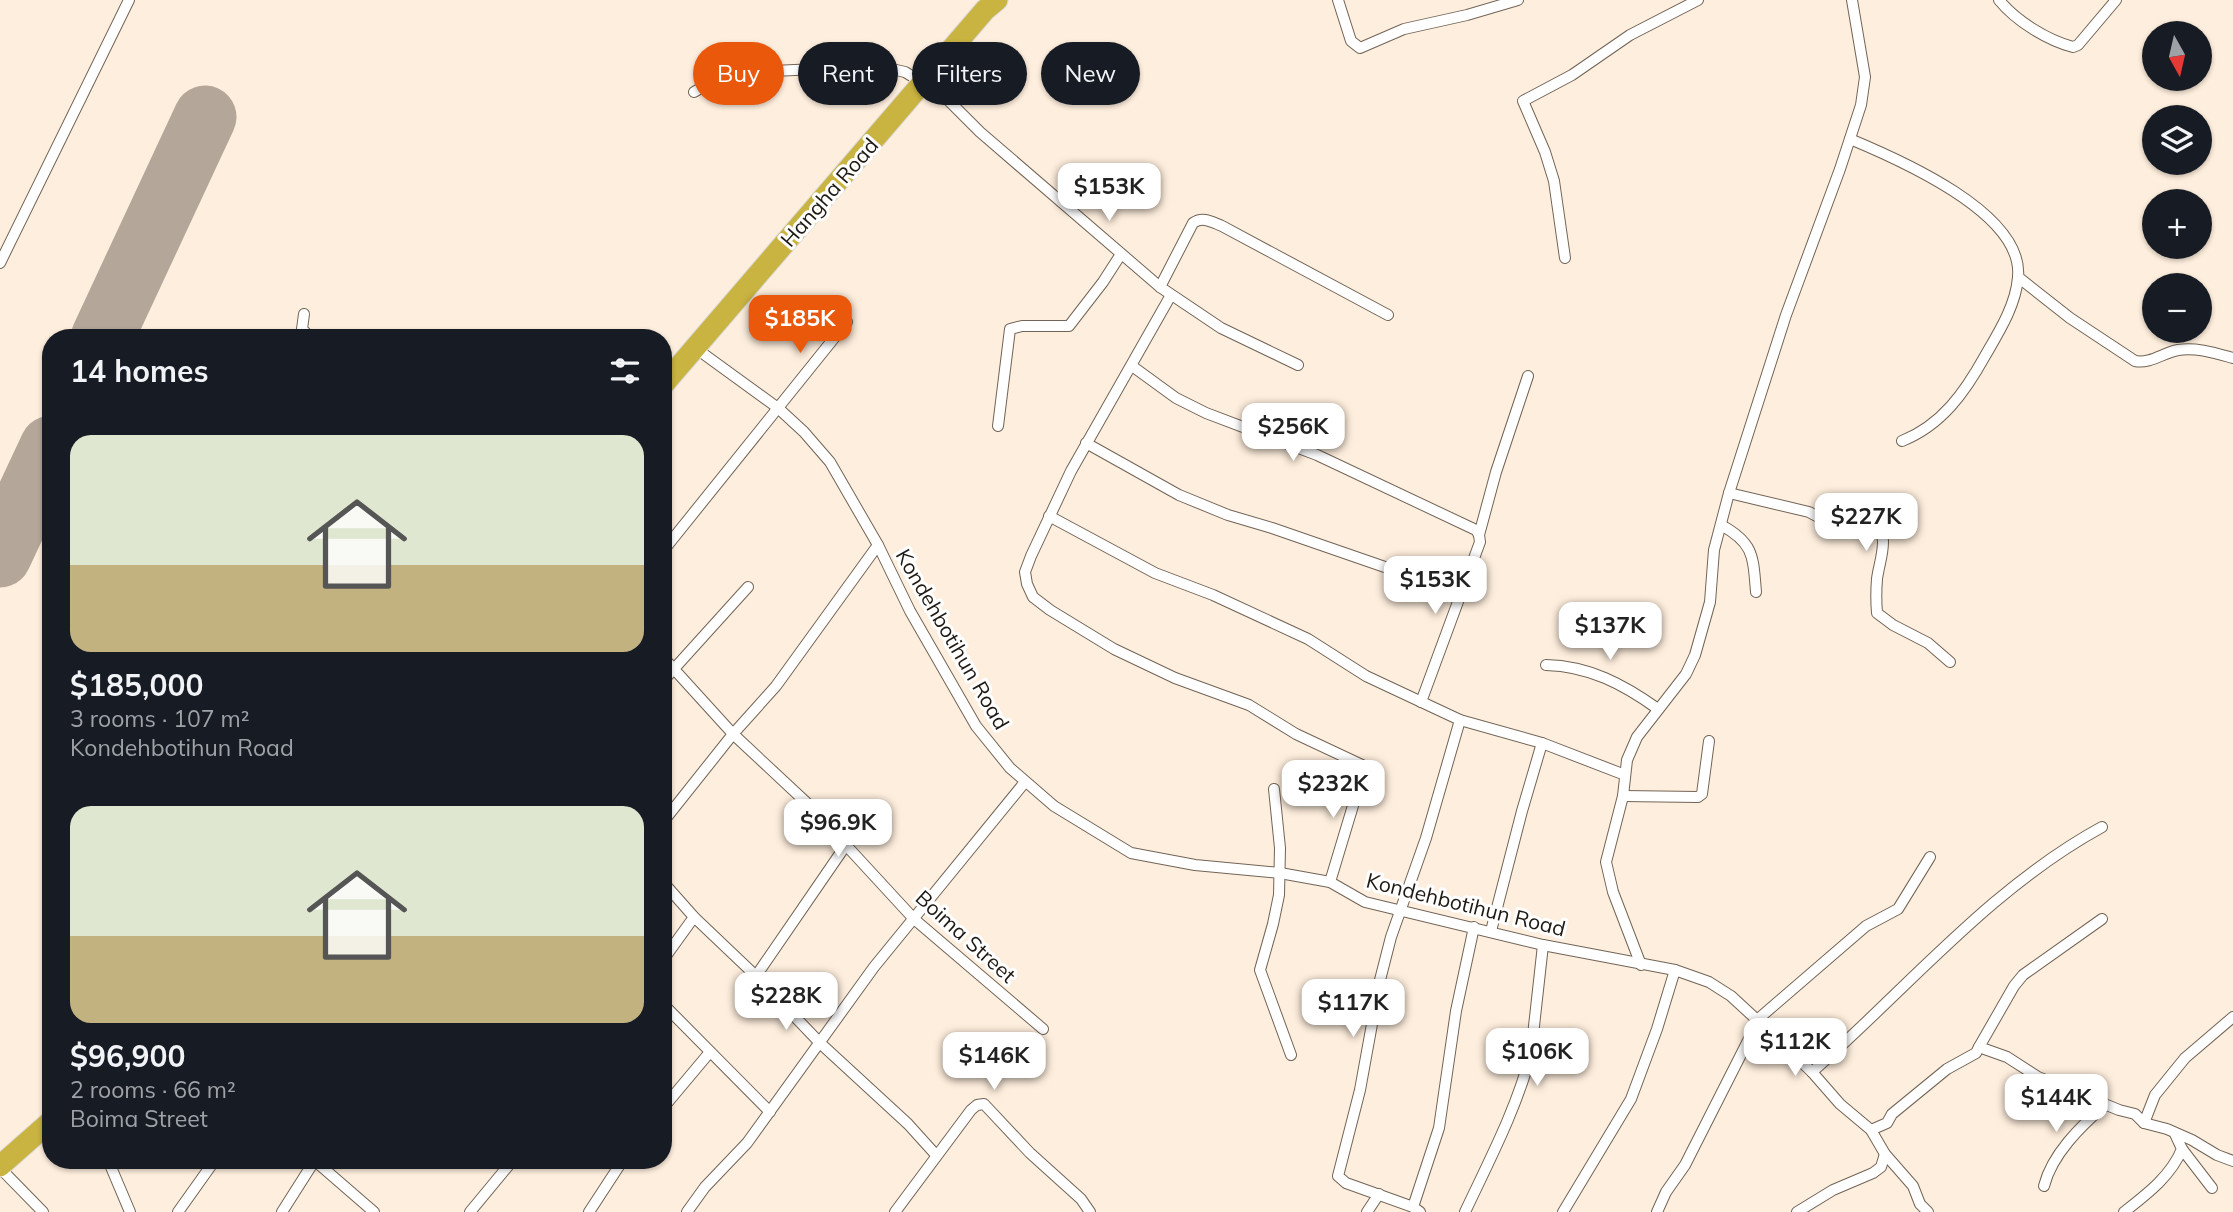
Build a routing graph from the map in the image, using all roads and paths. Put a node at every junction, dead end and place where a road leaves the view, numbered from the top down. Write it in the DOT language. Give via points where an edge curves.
graph roads {
  1 [pos="129,0"];
  2 [pos="997,0"];
  3 [pos="1338,0"];
  4 [pos="1518,0"];
  5 [pos="1698,0"];
  6 [pos="1852,0"];
  7 [pos="1999,0"];
  8 [pos="2116,0"];
  9 [pos="958,42"];
  10 [pos="784,71"];
  11 [pos="912,76"];
  12 [pos="912,96"];
  13 [pos="953,105"];
  14 [pos="1850,139"];
  15 [pos="1121,254"];
  16 [pos="1565,258"];
  17 [pos="0,263"];
  18 [pos="2018,277"];
  19 [pos="1160,287"];
  20 [pos="1171,295"];
  21 [pos="304,314"];
  22 [pos="1388,316"];
  23 [pos="847,322"];
  24 [pos="302,329"];
  25 [pos="694,347"];
  26 [pos="2233,358"];
  27 [pos="1298,365"];
  28 [pos="1132,366"];
  29 [pos="672,374"];
  30 [pos="1528,376"];
  31 [pos="778,408"];
  32 [pos="998,426"];
  33 [pos="1902,441"];
  34 [pos="1086,443"];
  35 [pos="1730,493"];
  36 [pos="1049,516"];
  37 [pos="1721,525"];
  38 [pos="1479,535"];
  39 [pos="672,540"];
  40 [pos="878,545"];
  41 [pos="748,587"];
  42 [pos="1756,592"];
  43 [pos="1460,593"];
  44 [pos="1951,662"];
  45 [pos="1546,665"];
  46 [pos="674,667"];
  47 [pos="672,670"];
  48 [pos="1421,702"];
  49 [pos="1658,709"];
  50 [pos="1460,720"];
  51 [pos="733,734"];
  52 [pos="1709,741"];
  53 [pos="1542,743"];
  54 [pos="1625,775"];
  55 [pos="1025,782"];
  56 [pos="1274,789"];
  57 [pos="1623,796"];
  58 [pos="672,811"];
  59 [pos="2102,827"];
  60 [pos="846,845"];
  61 [pos="1930,857"];
  62 [pos="1280,873"];
  63 [pos="1330,882"];
  64 [pos="672,892"];
  65 [pos="1401,909"];
  66 [pos="694,917"];
  67 [pos="914,919"];
  68 [pos="2102,919"];
  69 [pos="1474,927"];
  70 [pos="1491,931"];
  71 [pos="1543,945"];
  72 [pos="672,948"];
  73 [pos="1640,965"];
  74 [pos="1675,970"];
  75 [pos="756,976"];
  76 [pos="672,1013"];
  77 [pos="2233,1017"];
  78 [pos="1758,1020"];
  79 [pos="1042,1029"];
  80 [pos="820,1043"];
  81 [pos="1979,1047"];
  82 [pos="710,1052"];
  83 [pos="1291,1055"];
  84 [pos="1812,1072"];
  85 [pos="672,1097"];
  86 [pos="2105,1105"];
  87 [pos="770,1112"];
  88 [pos="2144,1123"];
  89 [pos="42,1129"];
  90 [pos="1871,1130"];
  91 [pos="2175,1134"];
  92 [pos="2182,1149"];
  93 [pos="1885,1154"];
  94 [pos="936,1155"];
  95 [pos="2233,1161"];
  96 [pos="0,1167"];
  97 [pos="112,1169"];
  98 [pos="209,1169"];
  99 [pos="308,1169"];
  100 [pos="324,1169"];
  101 [pos="506,1169"];
  102 [pos="617,1169"];
  103 [pos="2044,1186"];
  104 [pos="2212,1188"];
  105 [pos="1379,1194"];
  106 [pos="1417,1210"];
  107 [pos="43,1212"];
  108 [pos="130,1212"];
  109 [pos="178,1212"];
  110 [pos="282,1212"];
  111 [pos="374,1212"];
  112 [pos="470,1212"];
  113 [pos="589,1212"];
  114 [pos="687,1212"];
  115 [pos="895,1212"];
  116 [pos="1090,1212"];
  117 [pos="1367,1212"];
  118 [pos="1465,1212"];
  119 [pos="1563,1212"];
  120 [pos="1657,1212"];
  121 [pos="1797,1212"];
  122 [pos="1927,1212"];
  123 [pos="2124,1212"];
  1 -- 17 [label="street"];
  2 -- 9 [label="highway, Hangha Road"];
  3 -- 4 [label="street" via="1351,41 1360,48 1404,29"];
  5 -- 16 [label="street" via="1630,35 1572,75 1523,101 1554,181"];
  6 -- 14 [label="street" via="1865,77"];
  7 -- 8 [label="street" via="2024,23 2073,47"];
  10 -- 11 [label="street" via="883,67"];
  12 -- 25 [label="highway, Hangha Road"];
  13 -- 15 [label="street"];
  14 -- 18 [label="street" via="1932,177 1986,216 2012,248"];
  14 -- 35 [label="street" via="1786,315"];
  15 -- 19 [label="street"];
  15 -- 32 [label="street" via="1069,326 1010,329"];
  18 -- 26 [label="street" via="2135,362 2191,349"];
  18 -- 33 [label="street" via="2002,324 1956,402 1936,421"];
  19 -- 20 [label="street"];
  19 -- 22 [label="street" via="1193,223 1205,219"];
  20 -- 27 [label="street" via="1221,328"];
  20 -- 28 [label="street"];
  21 -- 24 [label="street"];
  23 -- 31 [label="street"];
  25 -- 29 [label="highway, Hangha Road"];
  25 -- 31 [label="street, Kondehbotihun Road"];
  28 -- 34 [label="street"];
  28 -- 38 [label="street" via="1206,413 1317,455"];
  30 -- 38 [label="street"];
  31 -- 39 [label="street"];
  31 -- 40 [label="street, Kondehbotihun Road" via="830,462"];
  34 -- 36 [label="street"];
  34 -- 43 [label="street" via="1179,495 1228,515"];
  35 -- 37 [label="street"];
  35 -- 44 [label="street" via="1840,524 1850,518 1866,518 1878,525 1883,550 1875,596 1877,613"];
  36 -- 48 [label="street" via="1155,573 1308,639 1366,676"];
  36 -- 63 [label="street" via="1025,572 1032,597 1114,649 1249,705 1362,765"];
  37 -- 42 [label="street" via="1750,548"];
  37 -- 49 [label="street" via="1710,602 1695,655"];
  38 -- 43 [label="street"];
  40 -- 51 [label="street" via="776,686"];
  40 -- 55 [label="street, Kondehbotihun Road" via="976,726"];
  41 -- 46 [label="street"];
  43 -- 48 [label="street"];
  45 -- 49 [label="street" via="1600,675"];
  46 -- 47 [label="street"];
  46 -- 51 [label="street, Boima Street"];
  48 -- 50 [label="street"];
  49 -- 54 [label="street" via="1631,748"];
  50 -- 53 [label="street"];
  50 -- 65 [label="street"];
  51 -- 58 [label="street"];
  51 -- 60 [label="street, Boima Street"];
  52 -- 57 [label="street" via="1698,797"];
  53 -- 54 [label="street"];
  53 -- 70 [label="street"];
  54 -- 57 [label="street"];
  55 -- 62 [label="street, Kondehbotihun Road" via="1054,806 1131,853"];
  55 -- 67 [label="street"];
  56 -- 62 [label="street"];
  57 -- 73 [label="street" via="1607,869"];
  59 -- 84 [label="street" via="2045,862 1977,918"];
  60 -- 67 [label="street, Boima Street"];
  60 -- 75 [label="street"];
  61 -- 78 [label="street" via="1898,909 1866,926"];
  62 -- 63 [label="street, Kondehbotihun Road"];
  62 -- 83 [label="street" via="1261,970"];
  63 -- 65 [label="street, Kondehbotihun Road" via="1365,902"];
  64 -- 66 [label="street"];
  65 -- 69 [label="street, Kondehbotihun Road"];
  65 -- 105 [label="street" via="1380,980 1360,1090 1338,1175 1346,1183"];
  66 -- 72 [label="street"];
  66 -- 75 [label="street"];
  67 -- 79 [label="street, Boima Street"];
  67 -- 80 [label="street"];
  68 -- 81 [label="street" via="2023,975"];
  69 -- 70 [label="street, Kondehbotihun Road"];
  69 -- 106 [label="street" via="1439,1128"];
  70 -- 71 [label="street, Kondehbotihun Road"];
  71 -- 73 [label="street, Kondehbotihun Road"];
  71 -- 118 [label="street" via="1527,1069"];
  73 -- 74 [label="street, Kondehbotihun Road"];
  74 -- 78 [label="street, Kondehbotihun Road" via="1720,988"];
  74 -- 119 [label="street" via="1631,1099"];
  75 -- 80 [label="street"];
  76 -- 82 [label="street"];
  77 -- 88 [label="street" via="2185,1058 2155,1096"];
  78 -- 84 [label="street, Kondehbotihun Road"];
  78 -- 120 [label="street"];
  80 -- 87 [label="street"];
  80 -- 94 [label="street"];
  81 -- 86 [label="street"];
  81 -- 90 [label="street" via="1892,1114 1887,1123"];
  82 -- 85 [label="street"];
  82 -- 87 [label="street"];
  84 -- 90 [label="street, Kondehbotihun Road"];
  86 -- 88 [label="street" via="2135,1114"];
  86 -- 103 [label="street" via="2048,1171"];
  87 -- 114 [label="street"];
  88 -- 91 [label="street"];
  89 -- 96 [label="highway"];
  90 -- 93 [label="street, Kondehbotihun Road"];
  91 -- 92 [label="street"];
  91 -- 95 [label="street"];
  92 -- 104 [label="street"];
  92 -- 123 [label="street" via="2150,1193"];
  93 -- 121 [label="street" via="1873,1174 1833,1190"];
  93 -- 122 [label="street, Kondehbotihun Road" via="1913,1186"];
  94 -- 115 [label="street"];
  94 -- 116 [label="street" via="971,1110 984,1104"];
  96 -- 107 [label="street"];
  97 -- 108 [label="street"];
  98 -- 109 [label="street"];
  99 -- 110 [label="street"];
  100 -- 111 [label="street"];
  101 -- 112 [label="street"];
  102 -- 113 [label="street"];
  105 -- 106 [label="street"];
  105 -- 117 [label="street"];
}
